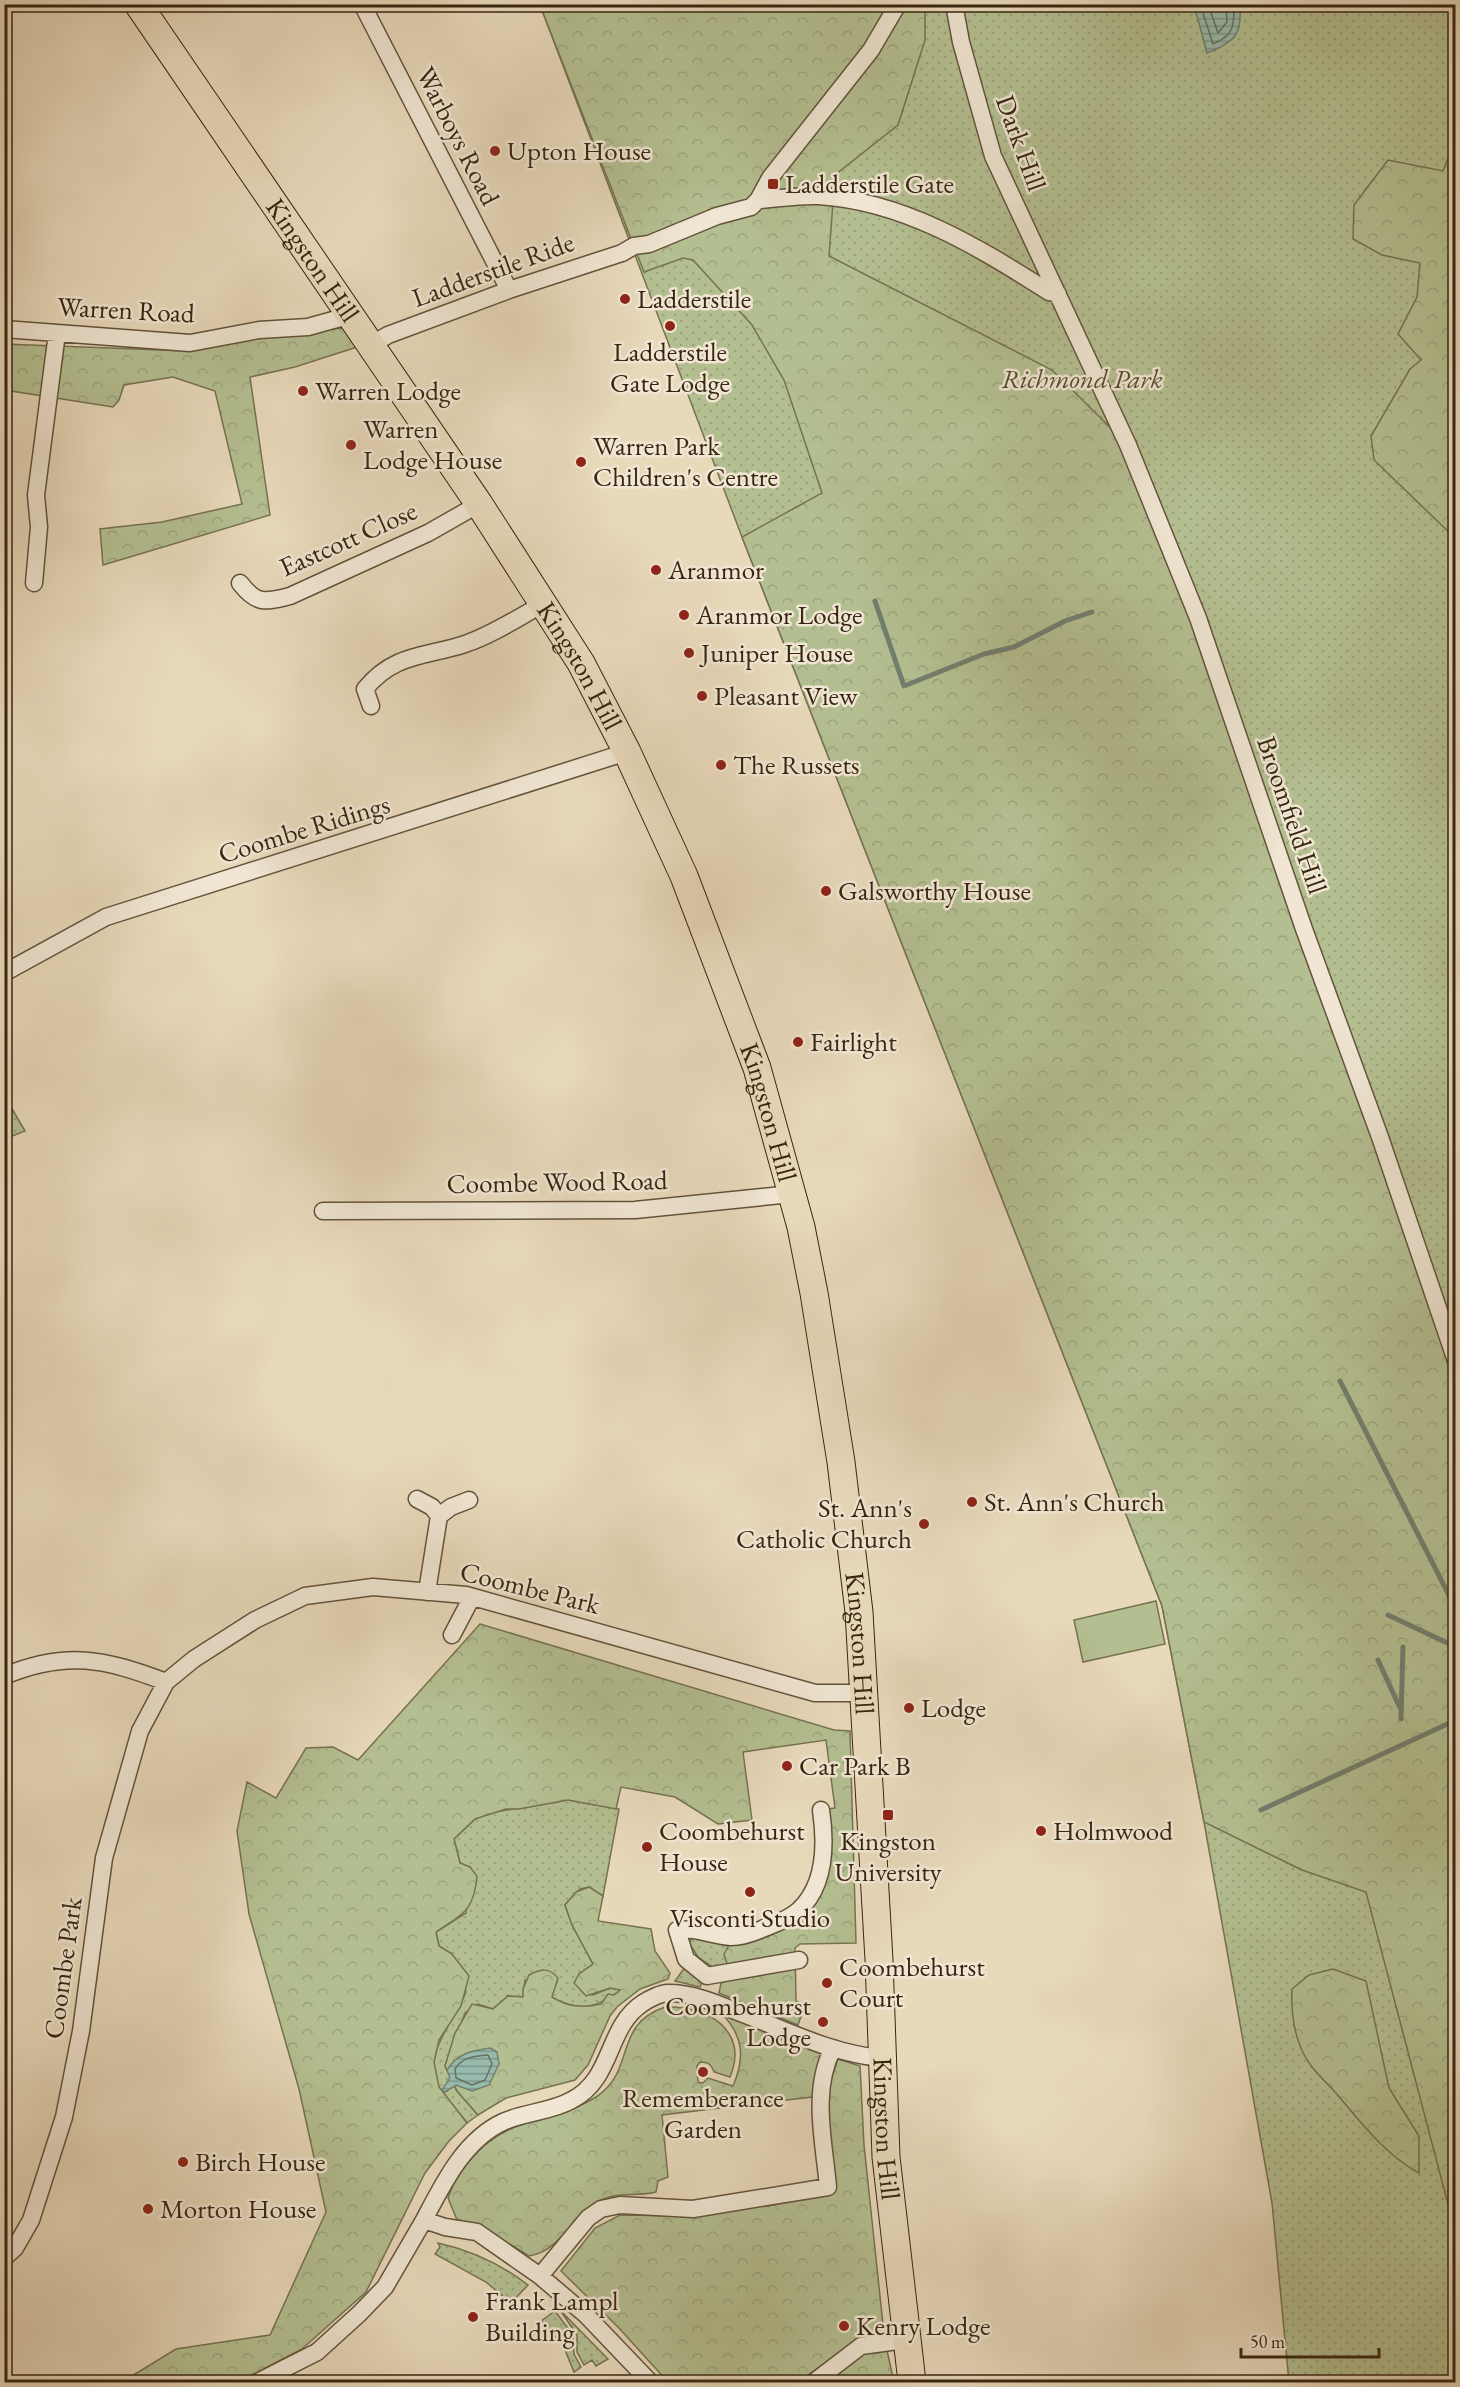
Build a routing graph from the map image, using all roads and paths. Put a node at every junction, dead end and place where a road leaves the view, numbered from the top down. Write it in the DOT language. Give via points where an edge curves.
graph roads {
  1 [pos="138,4"];
  2 [pos="362,4"];
  3 [pos="897,4"];
  4 [pos="954,4"];
  5 [pos="758,200"];
  6 [pos="510,290"];
  7 [pos="1058,294"];
  8 [pos="351,315"];
  9 [pos="4,329"];
  10 [pos="57,333"];
  11 [pos="371,345"];
  12 [pos="479,504"];
  13 [pos="34,583"];
  14 [pos="240,583"];
  15 [pos="544,603"];
  16 [pos="371,706"];
  17 [pos="627,752"];
  18 [pos="4,973"];
  19 [pos="792,1194"];
  20 [pos="323,1211"];
  21 [pos="1455,1361"];
  22 [pos="417,1499"];
  23 [pos="469,1500"];
  24 [pos="439,1516"];
  25 [pos="426,1592"];
  26 [pos="472,1597"];
  27 [pos="452,1635"];
  28 [pos="4,1676"];
  29 [pos="166,1682"];
  30 [pos="864,1693"];
  31 [pos="821,1810"];
  32 [pos="799,1960"];
  33 [pos="711,1977"];
  34 [pos="708,2000"];
  35 [pos="833,2048"];
  36 [pos="881,2058"];
  37 [pos="424,2220"];
  38 [pos="4,2258"];
  39 [pos="540,2276"];
  40 [pos="905,2340"];
  41 [pos="258,2382"];
  42 [pos="650,2382"];
  43 [pos="814,2382"];
  44 [pos="912,2382"];
  1 -- 8 [label="main road, Kingston Hill"];
  2 -- 6 [label="street, Warboys Road"];
  3 -- 5 [label="street" via="871,50 770,178"];
  4 -- 7 [label="street, Dark Hill" via="993,156"];
  5 -- 6 [label="street, Ladderstile Ride" via="751,207"];
  5 -- 7 [label="street" via="818,196 888,209 949,233"];
  6 -- 11 [label="street, Ladderstile Ride" via="388,335"];
  7 -- 21 [label="street, Broomfield Hill" via="1128,445 1197,618"];
  8 -- 10 [label="street, Warren Road" via="308,327 259,330 190,343"];
  8 -- 11 [label="main road, Kingston Hill"];
  9 -- 10 [label="street, Warren Road"];
  10 -- 13 [label="street" via="36,495 39,527"];
  11 -- 12 [label="main road, Kingston Hill"];
  12 -- 14 [label="street, Eastcott Close" via="428,533 290,596 267,602 251,597"];
  12 -- 15 [label="main road, Kingston Hill"];
  15 -- 16 [label="street" via="466,644 407,658 378,673 365,689"];
  15 -- 17 [label="main road, Kingston Hill" via="581,663"];
  17 -- 18 [label="street, Coombe Ridings" via="106,917"];
  17 -- 19 [label="main road, Kingston Hill" via="684,876 740,1021"];
  19 -- 20 [label="street, Coombe Wood Road" via="635,1210"];
  19 -- 30 [label="main road, Kingston Hill" via="814,1293 839,1454 859,1612"];
  22 -- 24 [label="street"];
  23 -- 24 [label="street"];
  24 -- 25 [label="street"];
  25 -- 26 [label="street, Coombe Park"];
  25 -- 29 [label="street, Coombe Park" via="373,1587 305,1596 255,1620"];
  26 -- 27 [label="street"];
  26 -- 30 [label="street, Coombe Park" via="815,1693"];
  28 -- 29 [label="street" via="31,1665 88,1658"];
  29 -- 38 [label="street, Coombe Park" via="140,1731 104,1858 81,2031 64,2117 31,2220 15,2248"];
  30 -- 36 [label="main road, Kingston Hill"];
  31 -- 33 [label="street" via="825,1837 822,1866 812,1893 799,1911 753,1933 732,1937 690,1928 677,1930 686,1959"];
  32 -- 33 [label="street"];
  33 -- 34 [label="street"];
  34 -- 35 [label="street"];
  34 -- 37 [label="street" via="666,1993 629,2013 595,2082 572,2100 502,2122 474,2140"];
  35 -- 36 [label="street"];
  35 -- 39 [label="street" via="819,2100 828,2187 693,2210 620,2205 601,2209 588,2218"];
  36 -- 40 [label="main road, Kingston Hill" via="889,2198"];
  37 -- 39 [label="street" via="477,2232"];
  37 -- 41 [label="street" via="385,2287 360,2313 317,2352"];
  39 -- 42 [label="street" via="586,2315"];
  40 -- 43 [label="street" via="861,2346"];
  40 -- 44 [label="main road, Kingston Hill"];
}
